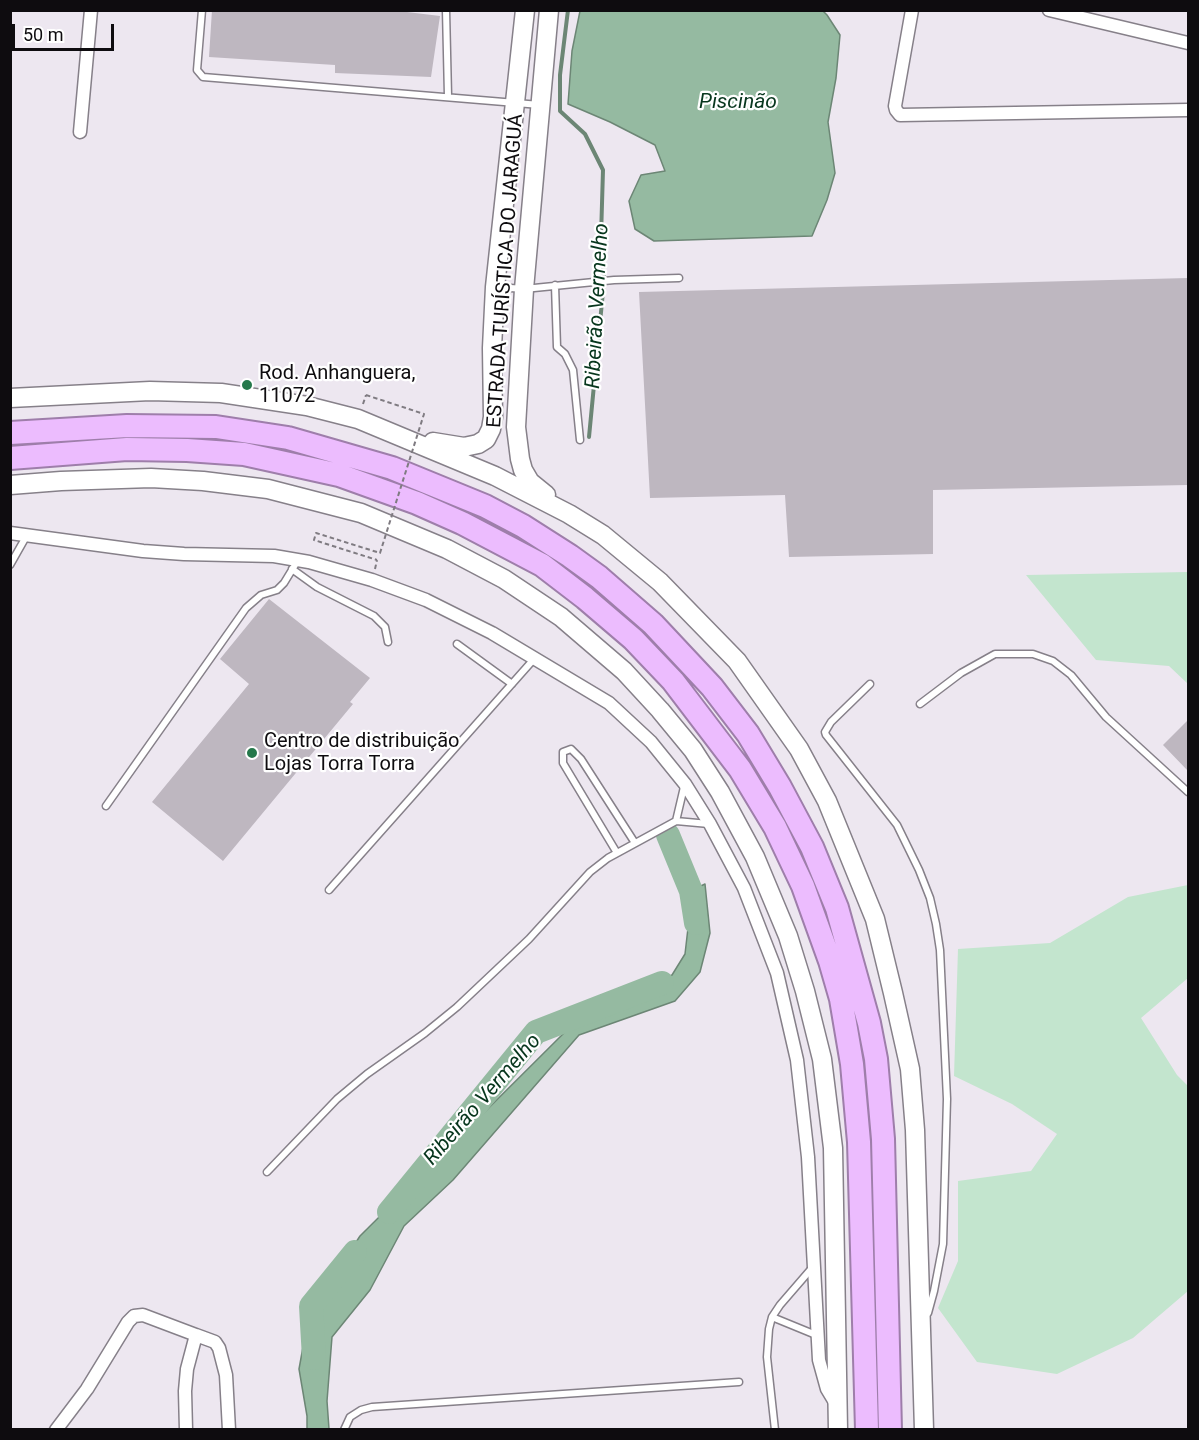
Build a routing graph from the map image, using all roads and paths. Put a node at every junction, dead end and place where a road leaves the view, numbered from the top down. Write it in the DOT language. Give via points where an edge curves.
graph roads {
  1 [pos="91,10"];
  2 [pos="202,10"];
  3 [pos="446,10"];
  4 [pos="525,10"];
  5 [pos="549,10"];
  6 [pos="912,10"];
  7 [pos="1049,10"];
  8 [pos="1188,43"];
  9 [pos="448,96"];
  10 [pos="516,102"];
  11 [pos="540,105"];
  12 [pos="1188,110"];
  13 [pos="80,132"];
  14 [pos="679,278"];
  15 [pos="555,285"];
  16 [pos="495,287"];
  17 [pos="524,289"];
  18 [pos="366,395"];
  19 [pos="10,398"];
  20 [pos="10,433"];
  21 [pos="399,435"];
  22 [pos="580,440"];
  23 [pos="10,458"];
  24 [pos="10,485"];
  25 [pos="569,514"];
  26 [pos="10,533"];
  27 [pos="27,534"];
  28 [pos="378,560"];
  29 [pos="295,564"];
  30 [pos="10,565"];
  31 [pos="388,642"];
  32 [pos="458,644"];
  33 [pos="534,659"];
  34 [pos="512,684"];
  35 [pos="870,684"];
  36 [pos="920,704"];
  37 [pos="685,784"];
  38 [pos="1188,792"];
  39 [pos="106,806"];
  40 [pos="676,821"];
  41 [pos="710,824"];
  42 [pos="635,843"];
  43 [pos="617,853"];
  44 [pos="329,890"];
  45 [pos="267,1172"];
  46 [pos="814,1267"];
  47 [pos="772,1317"];
  48 [pos="921,1333"];
  49 [pos="196,1335"];
  50 [pos="816,1335"];
  51 [pos="739,1382"];
  52 [pos="838,1408"];
  53 [pos="56,1430"];
  54 [pos="186,1430"];
  55 [pos="229,1430"];
  56 [pos="344,1430"];
  57 [pos="776,1430"];
  58 [pos="838,1430"];
  59 [pos="867,1430"];
  60 [pos="890,1430"];
  61 [pos="924,1430"];
  1 -- 13 [label="street"];
  2 -- 9 [label="lane" via="197,70 203,77"];
  3 -- 9 [label="lane"];
  4 -- 10 [label="main road, ESTRADA TURÍSTICA DO JARAGUÁ"];
  5 -- 11 [label="main road, ESTRADA TURÍSTICA DO JARAGUÁ"];
  6 -- 12 [label="street" via="897,113"];
  7 -- 8 [label="street"];
  9 -- 10 [label="lane"];
  10 -- 11 [label="lane"];
  10 -- 16 [label="main road, ESTRADA TURÍSTICA DO JARAGUÁ"];
  11 -- 17 [label="main road, ESTRADA TURÍSTICA DO JARAGUÁ"];
  14 -- 15 [label="lane"];
  15 -- 17 [label="lane"];
  15 -- 22 [label="lane" via="557,347 573,370"];
  16 -- 17 [label="lane"];
  16 -- 21 [label="main road, ESTRADA TURÍSTICA DO JARAGUÁ" via="493,417 486,439 464,447"];
  17 -- 25 [label="main road, ESTRADA TURÍSTICA DO JARAGUÁ" via="516,427 520,459 530,482"];
  18 -- 28 [label="path, bridge" via="424,414 380,553 316,533 314,540"];
  19 -- 21 [label="main road" via="150,391 221,393 307,406"];
  20 -- 60 [label="highway" via="127,426 216,427 288,438 392,468 485,506 570,556 653,624 712,687 748,734 812,847 837,908 869,1023 883,1139"];
  21 -- 25 [label="main road" via="495,476"];
  23 -- 59 [label="highway" via="126,449 187,450 244,454 339,475 417,503 542,565 633,639 674,681 740,768 775,827 803,886 841,999 859,1142"];
  24 -- 52 [label="main road" via="151,478 203,481 268,489 361,513 447,549 504,579 561,617 624,671 660,710 693,750 755,856 788,936 805,991 822,1059 833,1148"];
  25 -- 48 [label="main road" via="603,535 660,582 737,661 800,749 841,833 875,920 910,1070"];
  26 -- 27 [label="street"];
  27 -- 29 [label="street" via="143,551 274,556"];
  27 -- 30 [label="lane"];
  29 -- 31 [label="lane" via="317,587 374,616 385,627"];
  29 -- 33 [label="street" via="372,580 426,600"];
  29 -- 39 [label="lane" via="277,590 261,595 246,608"];
  32 -- 34 [label="lane"];
  33 -- 34 [label="lane"];
  33 -- 37 [label="street" via="609,703 651,742"];
  34 -- 44 [label="lane"];
  35 -- 48 [label="lane" via="831,722 826,735 897,825 930,898 940,950 947,1099 943,1244"];
  36 -- 38 [label="lane" via="961,672 995,654 1033,654 1053,661 1071,675 1106,717"];
  37 -- 40 [label="lane"];
  37 -- 41 [label="street"];
  40 -- 41 [label="lane"];
  40 -- 42 [label="lane"];
  41 -- 46 [label="street" via="744,888 777,973 795,1049 808,1157"];
  42 -- 43 [label="lane"];
  42 -- 43 [label="lane" via="581,759 571,749 563,752 562,763"];
  43 -- 45 [label="lane" via="590,872 529,939 457,1007 337,1099"];
  46 -- 47 [label="lane"];
  46 -- 50 [label="street"];
  47 -- 50 [label="lane"];
  47 -- 57 [label="lane" via="767,1357"];
  48 -- 61 [label="main road"];
  49 -- 53 [label="street" via="143,1315 134,1316"];
  49 -- 54 [label="street" via="187,1369"];
  49 -- 55 [label="street" via="215,1342 219,1348 226,1375"];
  50 -- 52 [label="street" via="824,1379"];
  51 -- 56 [label="lane" via="372,1407 351,1417"];
  52 -- 58 [label="main road"];
}
